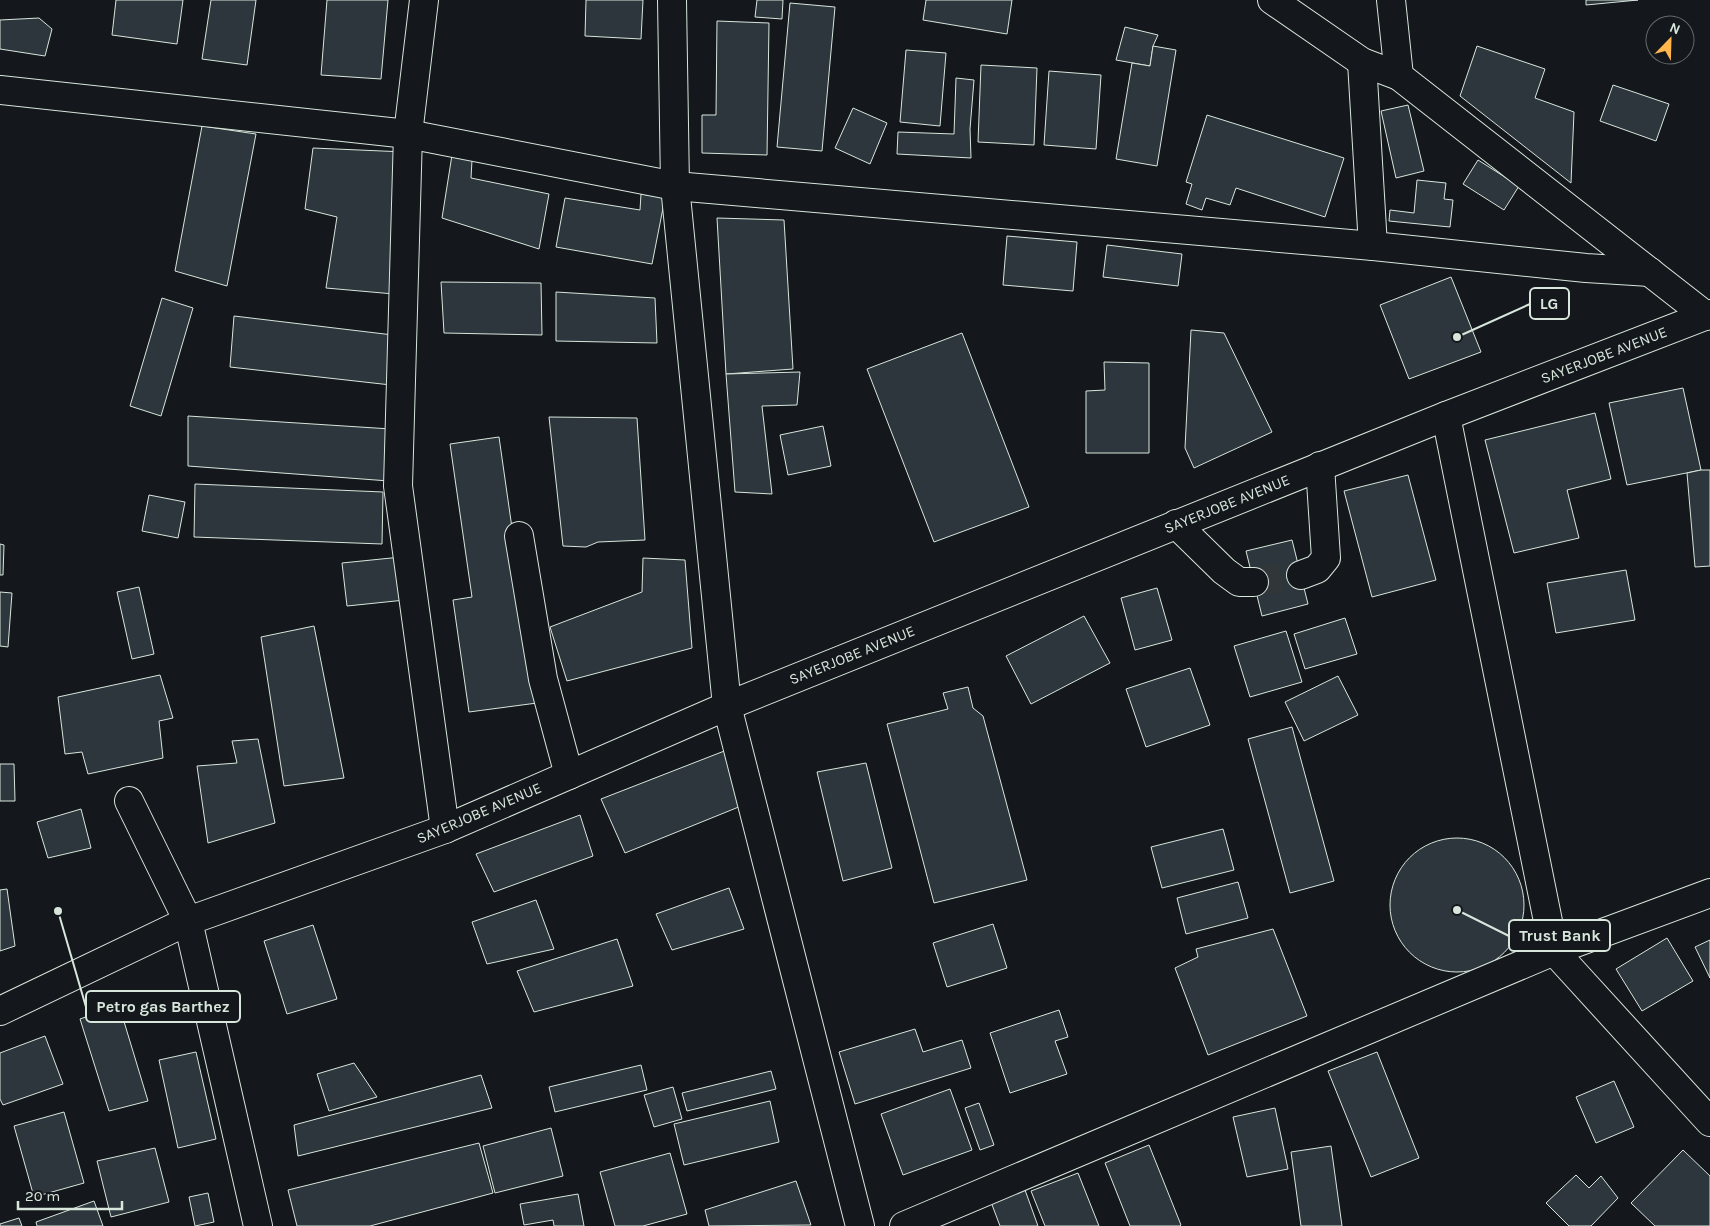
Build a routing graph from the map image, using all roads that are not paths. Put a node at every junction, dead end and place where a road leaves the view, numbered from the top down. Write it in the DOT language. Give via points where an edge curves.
graph roads {
  1 [pos="424,0"];
  2 [pos="672,0"];
  3 [pos="1272,0"];
  4 [pos="1391,0"];
  5 [pos="1362,62"];
  6 [pos="1398,76"];
  7 [pos="0,90"];
  8 [pos="408,134"];
  9 [pos="675,186"];
  10 [pos="1374,246"];
  11 [pos="1650,272"];
  12 [pos="1708,315"];
  13 [pos="1446,416"];
  14 [pos="1320,466"];
  15 [pos="1176,524"];
  16 [pos="519,536"];
  17 [pos="1301,575"];
  18 [pos="1254,582"];
  19 [pos="727,706"];
  20 [pos="569,774"];
  21 [pos="129,801"];
  22 [pos="445,828"];
  23 [pos="1710,893"];
  24 [pos="188,921"];
  25 [pos="1554,950"];
  26 [pos="0,1011"];
  27 [pos="1710,1122"];
  28 [pos="258,1226"];
  29 [pos="860,1226"];
  30 [pos="904,1226"];
  1 -- 8 [label="street"];
  2 -- 9 [label="street"];
  3 -- 5 [label="street"];
  4 -- 6 [label="street"];
  5 -- 6 [label="street"];
  5 -- 10 [label="street"];
  6 -- 11 [label="street"];
  7 -- 8 [label="street"];
  8 -- 9 [label="street"];
  8 -- 22 [label="street" via="398,486"];
  9 -- 10 [label="street"];
  9 -- 19 [label="street"];
  10 -- 11 [label="street"];
  11 -- 12 [label="street"];
  12 -- 13 [label="street, SAYERJOBE AVENUE"];
  13 -- 14 [label="street, SAYERJOBE AVENUE"];
  13 -- 25 [label="street"];
  14 -- 15 [label="street, SAYERJOBE AVENUE"];
  14 -- 17 [label="street" via="1326,558 1317,569"];
  15 -- 18 [label="street" via="1224,571 1239,582"];
  15 -- 19 [label="street, SAYERJOBE AVENUE"];
  16 -- 20 [label="street" via="543,679"];
  19 -- 20 [label="street, SAYERJOBE AVENUE"];
  19 -- 29 [label="street"];
  20 -- 22 [label="street, SAYERJOBE AVENUE"];
  21 -- 24 [label="street"];
  22 -- 24 [label="street, SAYERJOBE AVENUE"];
  23 -- 25 [label="street"];
  24 -- 26 [label="street, SAYERJOBE AVENUE"];
  24 -- 28 [label="street"];
  25 -- 27 [label="street"];
  25 -- 30 [label="street"];
}
